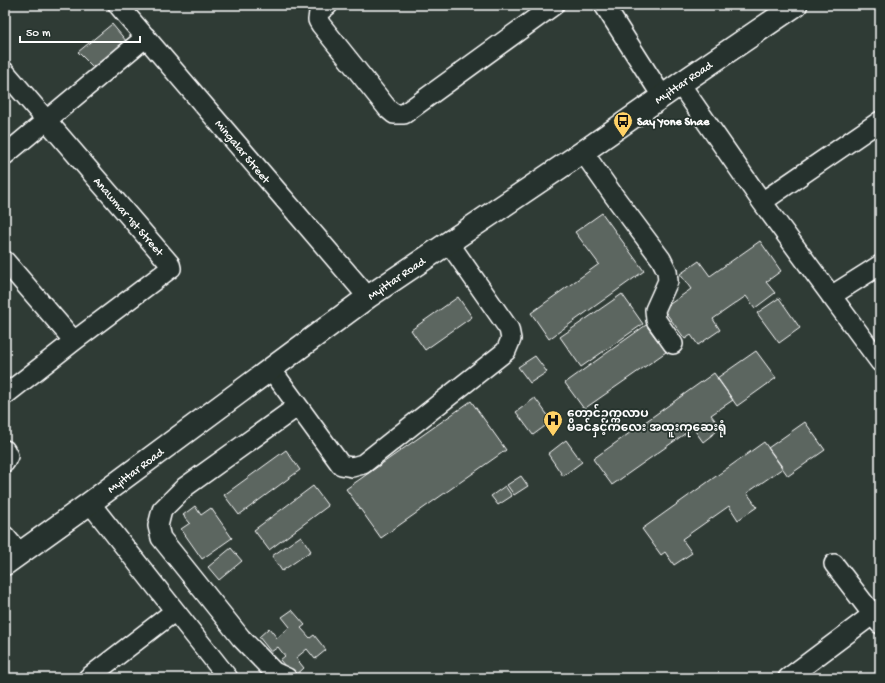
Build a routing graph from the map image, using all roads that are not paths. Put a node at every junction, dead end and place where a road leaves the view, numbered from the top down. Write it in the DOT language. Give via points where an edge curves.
graph roads {
  1 [pos="118,5"];
  2 [pos="328,5"];
  3 [pos="554,5"];
  4 [pos="604,5"];
  5 [pos="796,5"];
  6 [pos="146,37"];
  7 [pos="5,72"];
  8 [pos="680,84"];
  9 [pos="662,96"];
  10 [pos="47,120"];
  11 [pos="880,121"];
  12 [pos="584,152"];
  13 [pos="5,155"];
  14 [pos="762,202"];
  15 [pos="449,243"];
  16 [pos="5,261"];
  17 [pos="880,264"];
  18 [pos="831,296"];
  19 [pos="368,298"];
  20 [pos="74,341"];
  21 [pos="673,344"];
  22 [pos="880,362"];
  23 [pos="271,369"];
  24 [pos="5,396"];
  25 [pos="298,406"];
  26 [pos="5,450"];
  27 [pos="5,462"];
  28 [pos="90,503"];
  29 [pos="5,536"];
  30 [pos="12,558"];
  31 [pos="834,564"];
  32 [pos="175,611"];
  33 [pos="878,616"];
  34 [pos="88,678"];
  35 [pos="228,678"];
  36 [pos="287,678"];
  37 [pos="788,678"];
  1 -- 6 [label="street, Mingalar Street"];
  2 -- 3 [label="street" via="319,12 318,20 321,25 394,114 404,114"];
  4 -- 9 [label="street"];
  5 -- 8 [label="main road, Myittar Road"];
  6 -- 10 [label="street"];
  6 -- 19 [label="street, Mingalar Street"];
  7 -- 10 [label="street, Anawmar 1st Street"];
  8 -- 9 [label="main road, Myittar Road"];
  8 -- 14 [label="street"];
  9 -- 12 [label="main road, Myittar Road"];
  10 -- 13 [label="street"];
  10 -- 20 [label="street, Anawmar 1st Street" via="171,268"];
  11 -- 14 [label="street"];
  12 -- 15 [label="main road, Myittar Road"];
  12 -- 21 [label="street" via="667,271 668,281 655,310 656,320"];
  14 -- 18 [label="street"];
  15 -- 19 [label="main road, Myittar Road"];
  15 -- 25 [label="street" via="509,329 511,339 506,352 363,464 352,467 342,465"];
  16 -- 20 [label="street"];
  17 -- 18 [label="street"];
  18 -- 22 [label="street"];
  19 -- 23 [label="main road, Myittar Road"];
  20 -- 24 [label="street"];
  23 -- 25 [label="street"];
  23 -- 28 [label="main road, Myittar Road"];
  25 -- 36 [label="street" via="185,487 162,510 158,526 161,538 240,638 274,672"];
  26 -- 27 [label="street" via="8,456"];
  28 -- 30 [label="main road, Myittar Road"];
  28 -- 32 [label="street"];
  29 -- 30 [label="street"];
  31 -- 33 [label="street"];
  32 -- 34 [label="street"];
  32 -- 35 [label="street"];
  33 -- 37 [label="street"];
}
